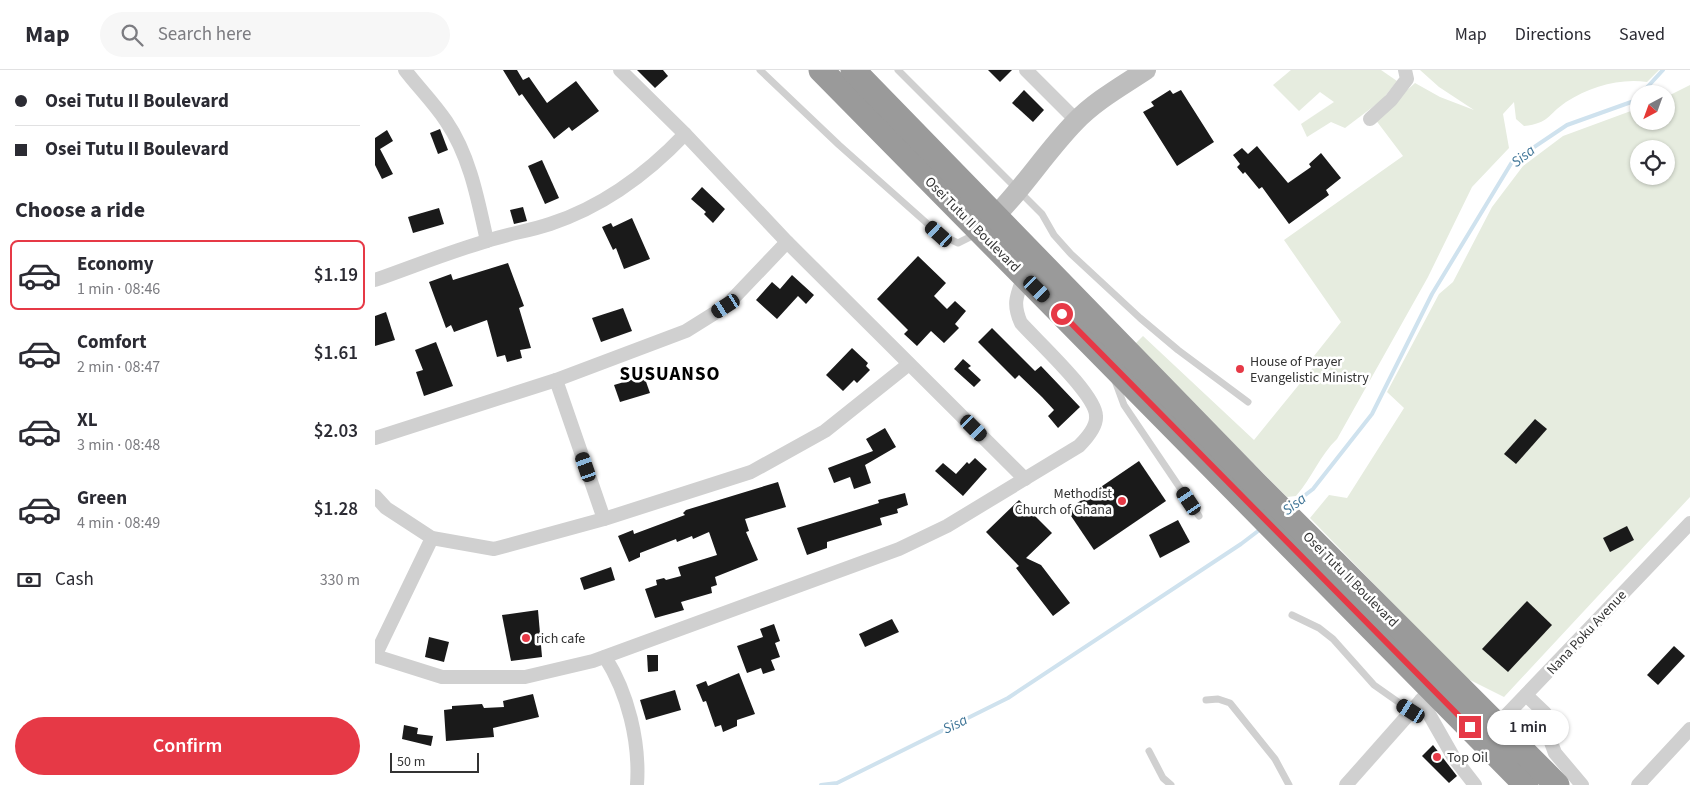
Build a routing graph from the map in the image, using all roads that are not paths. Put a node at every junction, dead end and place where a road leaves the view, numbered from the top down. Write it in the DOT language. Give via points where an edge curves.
graph roads {
  1 [pos="405,70"];
  2 [pos="621,70"];
  3 [pos="760,70"];
  4 [pos="821,70"];
  5 [pos="853,70"];
  6 [pos="898,70"];
  7 [pos="1026,70"];
  8 [pos="1146,70"];
  9 [pos="1405,70"];
  10 [pos="1370,119"];
  11 [pos="1076,120"];
  12 [pos="685,134"];
  13 [pos="1019,191"];
  14 [pos="988,223"];
  15 [pos="487,240"];
  16 [pos="787,242"];
  17 [pos="1024,276"];
  18 [pos="375,280"];
  19 [pos="909,364"];
  20 [pos="1113,366"];
  21 [pos="556,380"];
  22 [pos="1248,402"];
  23 [pos="375,438"];
  24 [pos="1025,479"];
  25 [pos="1250,490"];
  26 [pos="375,496"];
  27 [pos="1199,516"];
  28 [pos="604,519"];
  29 [pos="1690,523"];
  30 [pos="432,538"];
  31 [pos="1306,548"];
  32 [pos="1292,615"];
  33 [pos="375,656"];
  34 [pos="605,657"];
  35 [pos="1427,694"];
  36 [pos="1526,696"];
  37 [pos="1206,700"];
  38 [pos="1411,711"];
  39 [pos="1690,729"];
  40 [pos="1490,732"];
  41 [pos="1149,751"];
  42 [pos="637,785"];
  43 [pos="1171,785"];
  44 [pos="1289,785"];
  45 [pos="1346,785"];
  46 [pos="1475,785"];
  47 [pos="1526,785"];
  48 [pos="1557,785"];
  49 [pos="1582,785"];
  50 [pos="1638,785"];
  1 -- 15 [label="street" via="446,121 461,152 474,184"];
  2 -- 12 [label="street"];
  3 -- 14 [label="lane" via="939,234 958,243"];
  4 -- 14 [label="highway, Osei Tutu II Boulevard"];
  5 -- 14 [label="highway, Osei Tutu II Boulevard"];
  6 -- 13 [label="lane"];
  7 -- 11 [label="street"];
  8 -- 11 [label="street"];
  9 -- 10 [label="street" via="1407,79 1391,100"];
  11 -- 13 [label="street"];
  12 -- 15 [label="street" via="633,181 596,205 551,224"];
  12 -- 16 [label="street"];
  13 -- 14 [label="street"];
  13 -- 22 [label="lane" via="1042,214 1054,235 1071,254 1133,312"];
  14 -- 17 [label="highway, Osei Tutu II Boulevard"];
  14 -- 25 [label="highway, Osei Tutu II Boulevard"];
  15 -- 18 [label="street"];
  16 -- 19 [label="street"];
  16 -- 21 [label="street" via="726,306 686,331"];
  17 -- 20 [label="highway, Osei Tutu II Boulevard"];
  17 -- 24 [label="street" via="1015,311 1021,323 1077,382 1093,404 1097,417 1088,438 1079,446"];
  19 -- 24 [label="street"];
  19 -- 28 [label="street" via="825,431 751,472"];
  20 -- 25 [label="highway, Osei Tutu II Boulevard"];
  20 -- 27 [label="lane" via="1124,405"];
  21 -- 23 [label="street"];
  21 -- 28 [label="street"];
  24 -- 34 [label="street" via="947,526 899,548"];
  25 -- 31 [label="highway, Osei Tutu II Boulevard"];
  26 -- 30 [label="street" via="386,508"];
  28 -- 30 [label="street" via="494,549"];
  29 -- 36 [label="street, Nana Poku Avenue"];
  30 -- 33 [label="street"];
  31 -- 35 [label="highway, Osei Tutu II Boulevard"];
  31 -- 40 [label="highway, Osei Tutu II Boulevard"];
  32 -- 38 [label="lane" via="1333,639 1374,685"];
  33 -- 34 [label="street" via="443,676 525,677"];
  34 -- 42 [label="street" via="616,675 635,737"];
  35 -- 38 [label="street"];
  35 -- 40 [label="highway, Osei Tutu II Boulevard"];
  35 -- 46 [label="street" via="1454,758"];
  36 -- 40 [label="street, Nana Poku Avenue"];
  36 -- 49 [label="street" via="1545,713 1555,753"];
  37 -- 44 [label="lane" via="1230,703 1275,759"];
  38 -- 45 [label="street"];
  39 -- 50 [label="street"];
  40 -- 47 [label="highway, Osei Tutu II Boulevard"];
  40 -- 48 [label="highway, Osei Tutu II Boulevard"];
  41 -- 43 [label="lane" via="1163,778"];
}
